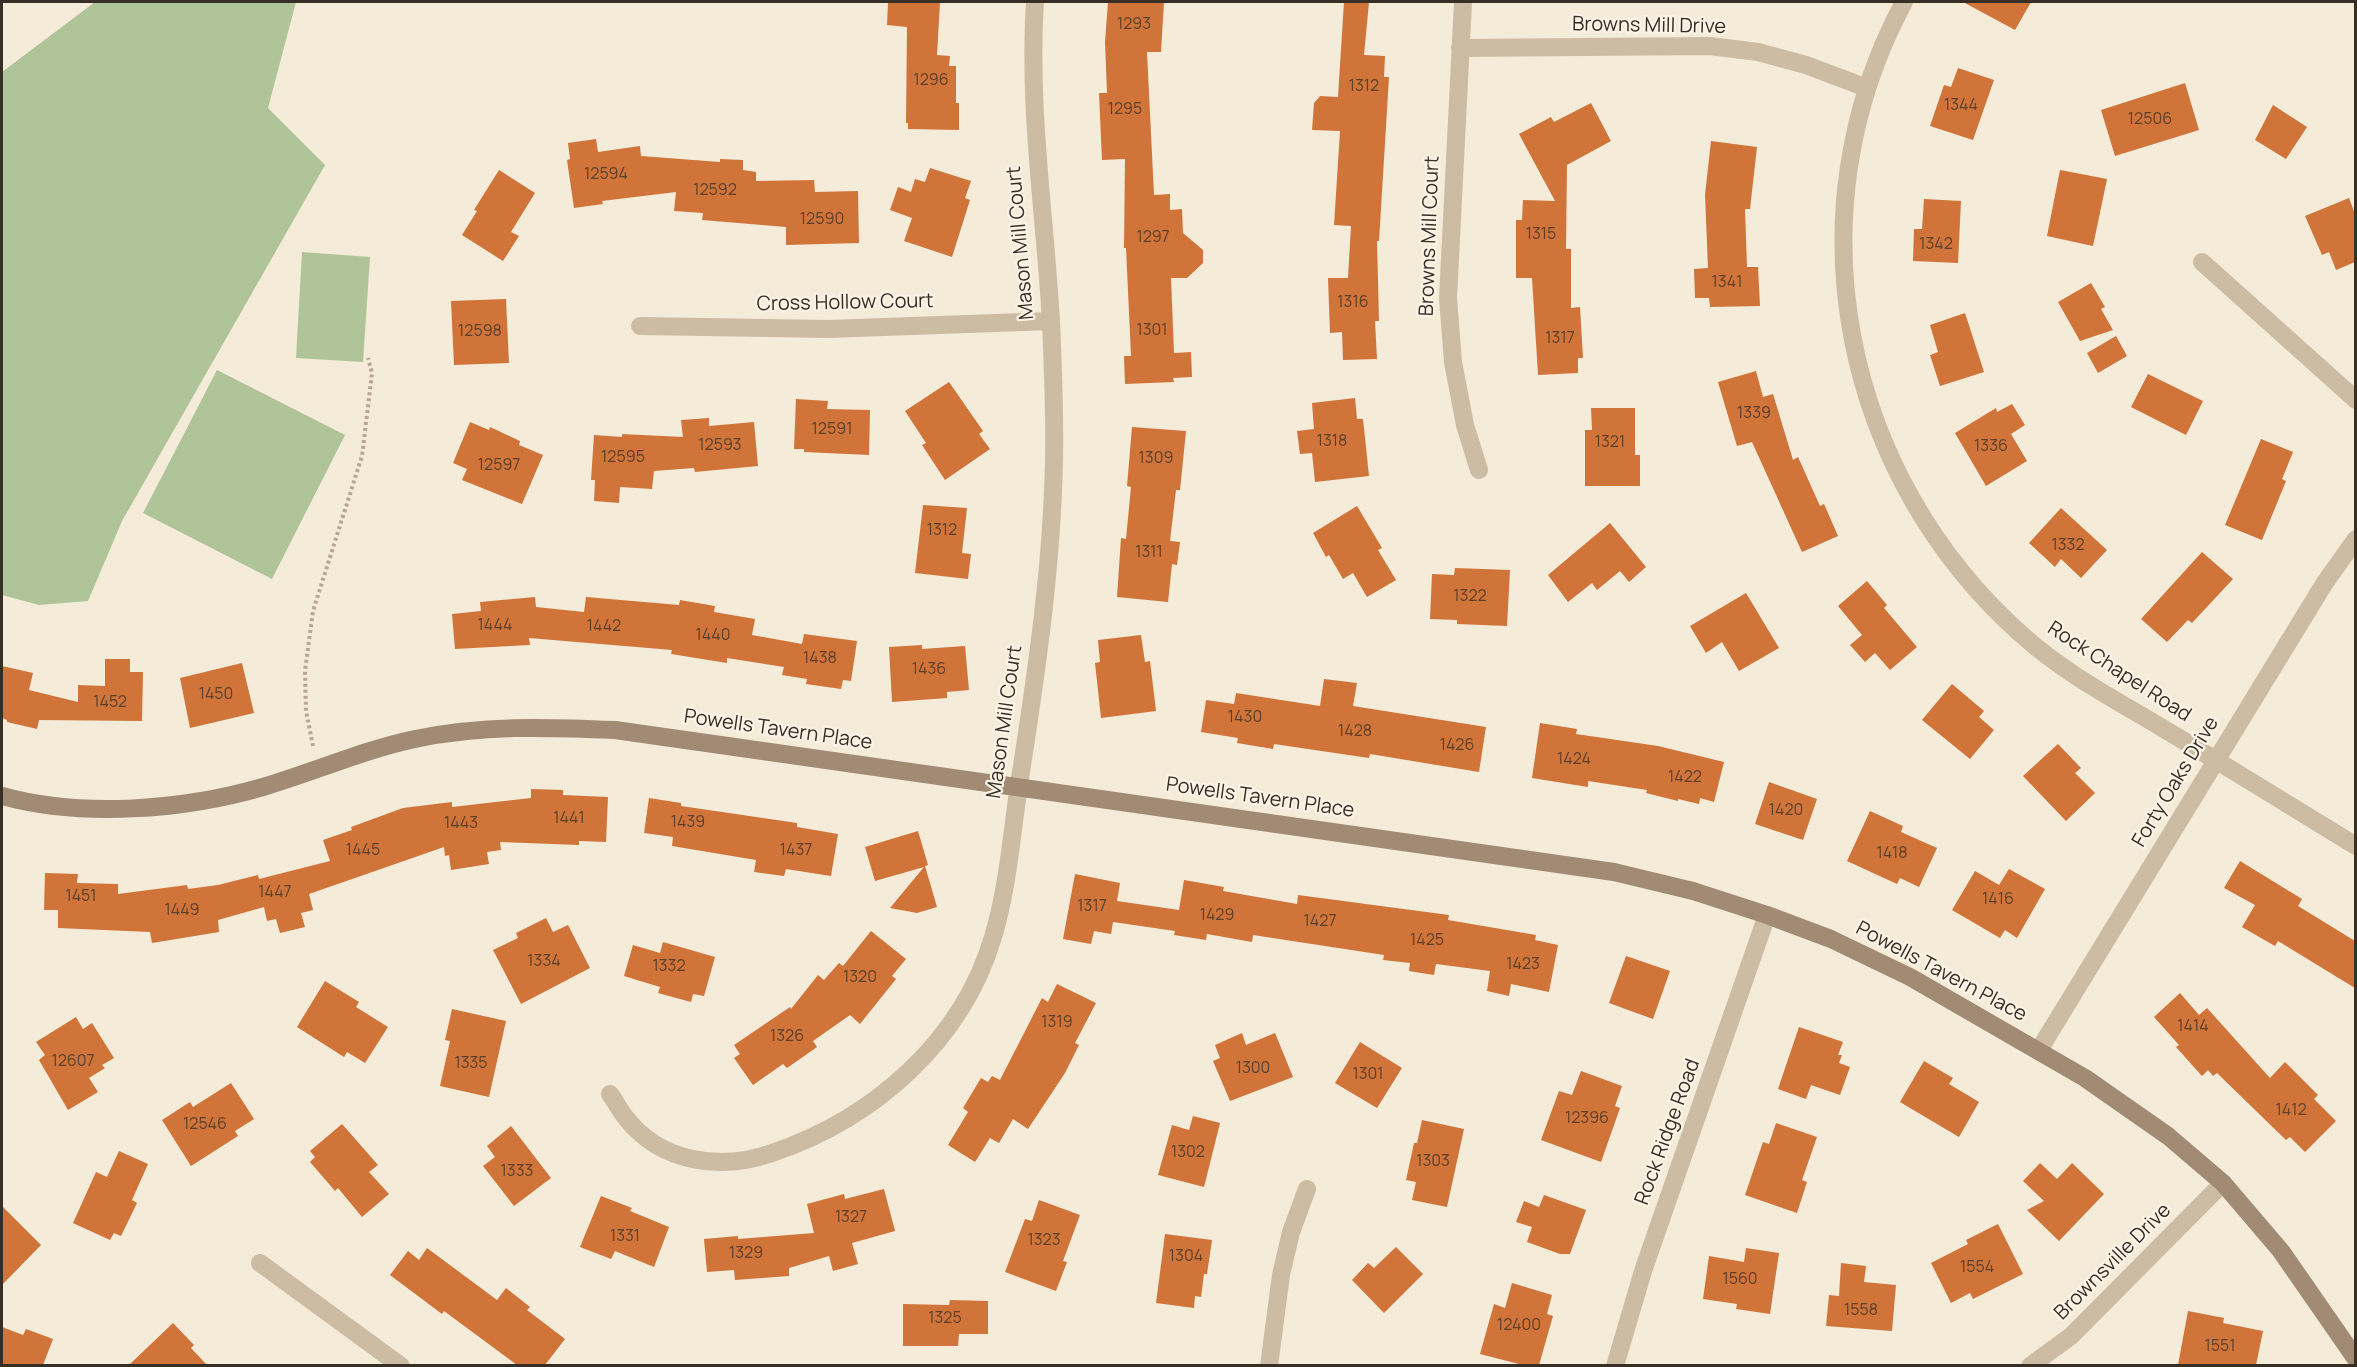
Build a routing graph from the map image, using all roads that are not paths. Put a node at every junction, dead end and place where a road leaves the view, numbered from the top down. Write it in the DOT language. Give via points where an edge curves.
graph roads {
  1 [pos="1035,2"];
  2 [pos="1463,2"];
  3 [pos="1904,2"];
  4 [pos="1460,48"];
  5 [pos="1867,88"];
  6 [pos="2202,262"];
  7 [pos="1051,321"];
  8 [pos="640,326"];
  9 [pos="2355,400"];
  10 [pos="1479,470"];
  11 [pos="2355,539"];
  12 [pos="2216,760"];
  13 [pos="1019,786"];
  14 [pos="2,796"];
  15 [pos="2355,846"];
  16 [pos="1767,915"];
  17 [pos="2039,1050"];
  18 [pos="610,1094"];
  19 [pos="2223,1183"];
  20 [pos="1307,1189"];
  21 [pos="260,1263"];
  22 [pos="2355,1359"];
  23 [pos="401,1365"];
  24 [pos="1269,1365"];
  25 [pos="1615,1365"];
  26 [pos="2030,1365"];
  1 -- 7 [label="street, Mason Mill Court" via="1034,120"];
  2 -- 4 [label="street, Browns Mill Court"];
  3 -- 5 [label="street, Rock Chapel Road"];
  4 -- 5 [label="street, Browns Mill Drive" via="1710,46 1758,52"];
  4 -- 10 [label="street, Browns Mill Court" via="1448,298 1453,362 1465,425"];
  5 -- 12 [label="street, Rock Chapel Road" via="1852,147 1844,213 1843,276 1851,338 1866,396 1885,449 1912,502 1980,596 2024,637 2072,673"];
  6 -- 9 [label="street"];
  7 -- 8 [label="street, Cross Hollow Court" via="828,328"];
  7 -- 13 [label="street, Mason Mill Court" via="1054,459 1050,543"];
  11 -- 12 [label="street, Forty Oaks Drive"];
  12 -- 15 [label="street, Rock Chapel Road"];
  12 -- 17 [label="street, Forty Oaks Drive"];
  13 -- 14 [label="street, Powells Tavern Place" via="615,730 543,727 494,728 417,738 262,787 201,801 139,808 78,808"];
  13 -- 16 [label="street, Powells Tavern Place" via="1614,872 1693,891"];
  13 -- 18 [label="street, Mason Mill Court" via="1005,888 975,984 950,1025 894,1087 809,1140 728,1163 702,1162 674,1154 647,1139"];
  16 -- 17 [label="street, Powells Tavern Place" via="1831,939 1911,977"];
  16 -- 25 [label="street, Rock Ridge Road" via="1643,1271"];
  17 -- 19 [label="street, Powells Tavern Place" via="2168,1136"];
  19 -- 22 [label="street, Powells Tavern Place" via="2281,1251"];
  19 -- 26 [label="street, Brownsville Drive" via="2071,1336"];
  20 -- 24 [label="street" via="1281,1275"];
  21 -- 23 [label="street"];
}
